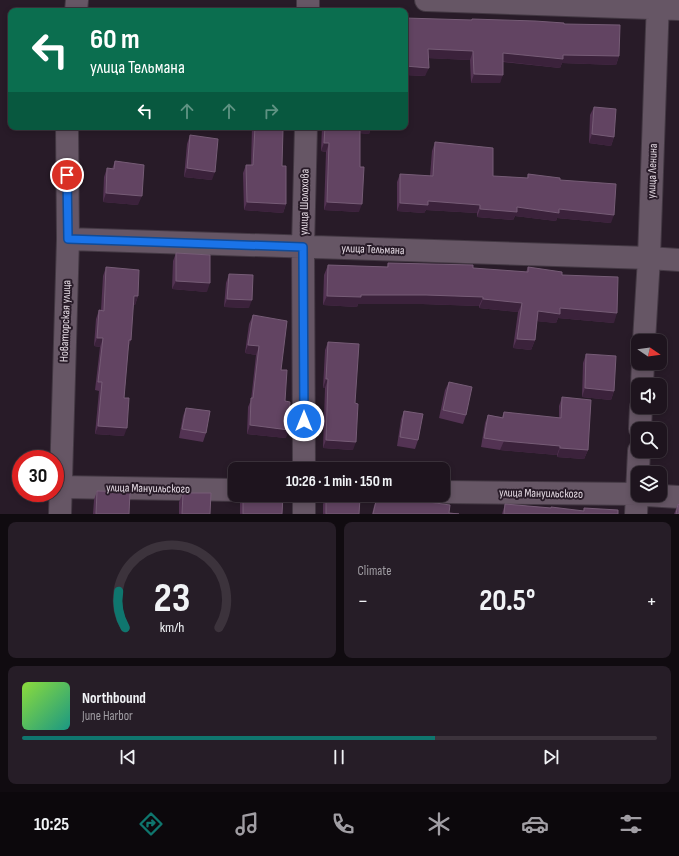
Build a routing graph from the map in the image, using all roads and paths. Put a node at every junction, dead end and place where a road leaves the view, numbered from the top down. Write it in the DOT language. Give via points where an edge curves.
graph roads {
  1 [pos="426,0"];
  2 [pos="665,6"];
  3 [pos="67,130"];
  4 [pos="306,130"];
  5 [pos="68,239"];
  6 [pos="303,247"];
  7 [pos="649,258"];
  8 [pos="679,260"];
  9 [pos="644,334"];
  10 [pos="62,450"];
  11 [pos="304,462"];
  12 [pos="64,487"];
  13 [pos="228,490"];
  14 [pos="450,492"];
  15 [pos="679,497"];
  16 [pos="667,498"];
  17 [pos="631,499"];
  18 [pos="60,502"];
  19 [pos="304,502"];
  20 [pos="60,514"];
  21 [pos="304,514"];
  1 -- 2 [label="street"];
  2 -- 7 [label="street, улица Ленина"];
  3 -- 5 [label="street, Новаторская улица"];
  4 -- 6 [label="street, улица Шолохова"];
  5 -- 6 [label="street, улица Тельмана"];
  5 -- 10 [label="street, Новаторская улица"];
  6 -- 7 [label="street, улица Тельмана"];
  6 -- 11 [label="street, улица Шолохова"];
  7 -- 8 [label="street, улица Тельмана"];
  7 -- 9 [label="street, улица Ленина"];
  12 -- 13 [label="street, улица Мануильского"];
  14 -- 17 [label="street, улица Мануильского"];
  15 -- 16 [label="street, улица Мануильского"];
  18 -- 20 [label="street, Новаторская улица"];
  19 -- 21 [label="street"];
}
